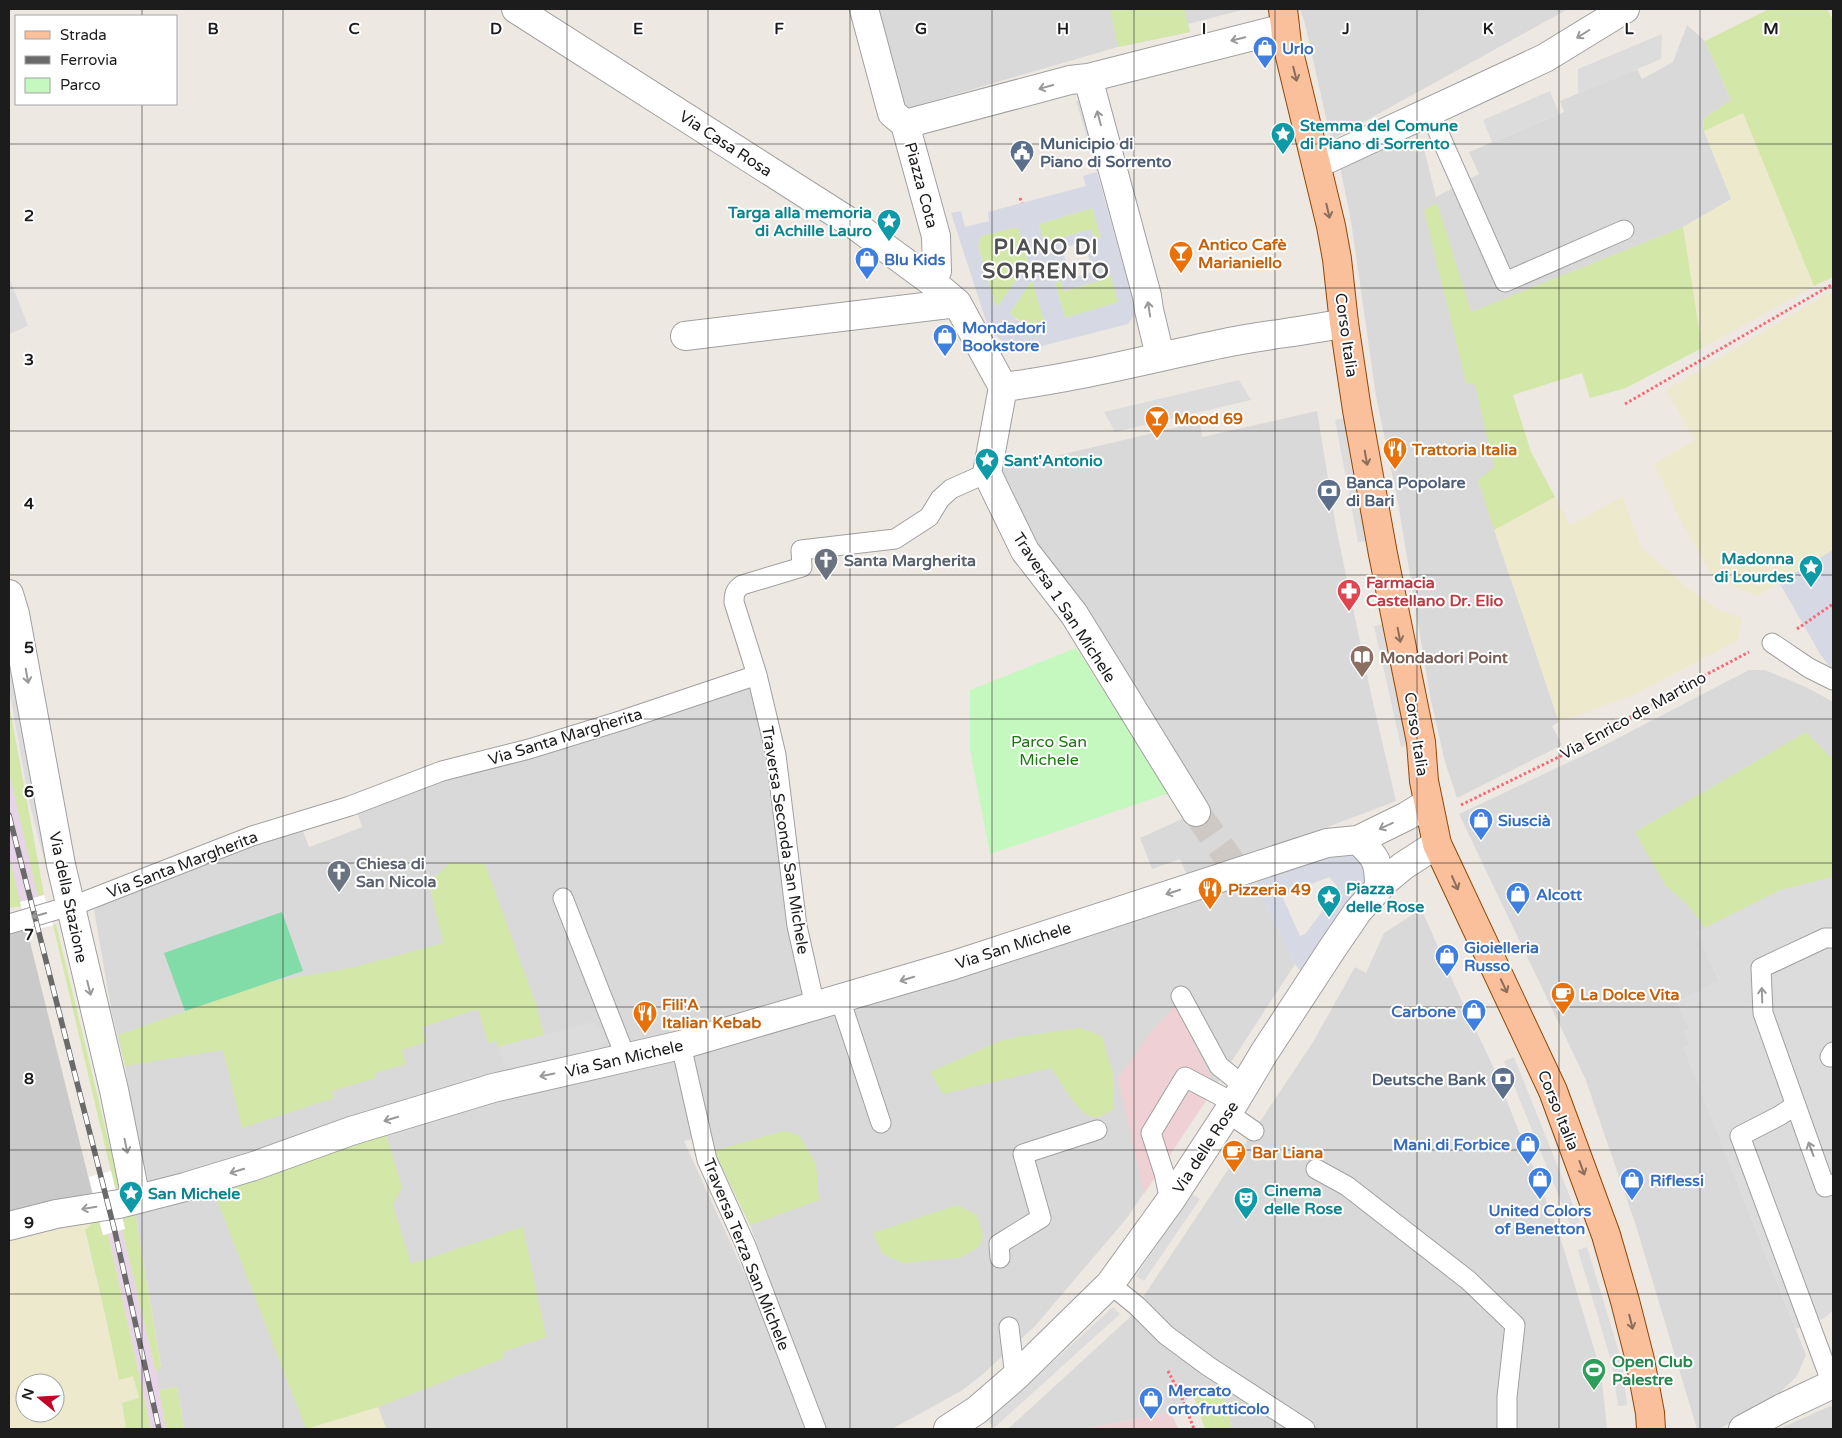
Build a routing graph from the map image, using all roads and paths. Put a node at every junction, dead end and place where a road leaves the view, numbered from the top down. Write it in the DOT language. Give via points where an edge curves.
graph roads {
  1 [pos="516,9"];
  2 [pos="864,9"];
  3 [pos="1625,9"];
  4 [pos="1284,19"];
  5 [pos="1088,78"];
  6 [pos="1429,111"];
  7 [pos="905,124"];
  8 [pos="1317,164"];
  9 [pos="1020,198"];
  10 [pos="1022,203"];
  11 [pos="1624,230"];
  12 [pos="932,282"];
  13 [pos="1833,284"];
  14 [pos="957,303"];
  15 [pos="1344,323"];
  16 [pos="685,336"];
  17 [pos="1160,356"];
  18 [pos="1003,387"];
  19 [pos="1625,404"];
  20 [pos="987,473"];
  21 [pos="9,594"];
  22 [pos="1833,604"];
  23 [pos="1804,625"];
  24 [pos="1772,643"];
  25 [pos="756,675"];
  26 [pos="1833,680"];
  27 [pos="1196,812"];
  28 [pos="1433,823"];
  29 [pos="1358,840"];
  30 [pos="1379,888"];
  31 [pos="563,898"];
  32 [pos="70,907"];
  33 [pos="9,924"];
  34 [pos="1833,938"];
  35 [pos="1181,996"];
  36 [pos="828,1002"];
  37 [pos="681,1045"];
  38 [pos="626,1058"];
  39 [pos="1236,1101"];
  40 [pos="1796,1105"];
  41 [pos="880,1122"];
  42 [pos="1096,1130"];
  43 [pos="1254,1131"];
  44 [pos="1316,1169"];
  45 [pos="1833,1184"];
  46 [pos="136,1199"];
  47 [pos="1170,1201"];
  48 [pos="9,1226"];
  49 [pos="1000,1258"];
  50 [pos="1110,1284"];
  51 [pos="1009,1327"];
  52 [pos="1015,1377"];
  53 [pos="1832,1384"];
  54 [pos="1182,1398"];
  55 [pos="958,1427"];
  56 [pos="816,1429"];
  57 [pos="1194,1429"];
  58 [pos="1305,1429"];
  59 [pos="1507,1429"];
  60 [pos="1650,1429"];
  61 [pos="1743,1429"];
  1 -- 12 [label="street, Via Casa Rosa" via="856,226"];
  2 -- 7 [label="street" via="892,113"];
  3 -- 6 [label="street, one-way" via="1545,58"];
  4 -- 5 [label="street, Piazza Cota, one-way"];
  4 -- 8 [label="main road, Corso Italia, one-way" via="1287,44"];
  5 -- 7 [label="street, Piazza Cota, one-way"];
  17 -- 5 [label="street, one-way"];
  6 -- 8 [label="street"];
  6 -- 11 [label="lane" via="1505,282"];
  7 -- 12 [label="street, Piazza Cota" via="936,236 937,271"];
  8 -- 15 [label="main road, Corso Italia, one-way" via="1337,259"];
  9 -- 10 [label="path"];
  12 -- 14 [label="street"];
  13 -- 19 [label="path"];
  14 -- 16 [label="street"];
  14 -- 18 [label="street"];
  15 -- 17 [label="street"];
  15 -- 28 [label="main road, Corso Italia, one-way"];
  17 -- 18 [label="street"];
  18 -- 20 [label="street"];
  20 -- 25 [label="lane" via="951,489 929,517 895,539 801,550 802,567 737,589 734,602"];
  20 -- 27 [label="street, Traversa 1 San Michele" via="1025,551 1074,614"];
  21 -- 32 [label="street, Via della Stazione, one-way"];
  22 -- 23 [label="path"];
  24 -- 26 [label="lane"];
  24 -- 28 [label="path, Via Enrico de Martino" via="1736,659 1565,754 1458,806"];
  25 -- 32 [label="lane, Via Santa Margherita" via="529,749 442,771 350,806 252,836"];
  25 -- 36 [label="lane, Traversa Seconda San Michele" via="776,755 797,926"];
  28 -- 29 [label="street, one-way" via="1407,816"];
  28 -- 30 [label="street, Via delle Rose" via="1403,866"];
  28 -- 60 [label="main road, Corso Italia, one-way" via="1553,1091 1600,1217 1638,1351"];
  29 -- 30 [label="street" via="1370,851 1379,867"];
  29 -- 36 [label="street, Via San Michele, one-way" via="1327,842 954,965"];
  30 -- 39 [label="street, Via delle Rose" via="1334,946"];
  31 -- 38 [label="lane"];
  32 -- 33 [label="lane, Via Santa Margherita, one-way"];
  32 -- 46 [label="street, Via della Stazione, one-way" via="114,1090"];
  40 -- 34 [label="lane, one-way" via="1763,1013 1761,968 1825,938"];
  35 -- 39 [label="lane"];
  36 -- 37 [label="street, Via San Michele"];
  36 -- 41 [label="lane, Traversa Seconda San Michele"];
  37 -- 38 [label="street, Via San Michele"];
  37 -- 56 [label="lane, Traversa Terza San Michele" via="707,1160 746,1246"];
  38 -- 46 [label="street, Via San Michele, one-way" via="493,1088 351,1131 254,1166"];
  39 -- 43 [label="lane"];
  39 -- 47 [label="street, Via delle Rose"];
  39 -- 47 [label="lane" via="1184,1077 1151,1133"];
  45 -- 40 [label="lane, one-way" via="1825,1187"];
  40 -- 53 [label="lane" via="1740,1136"];
  42 -- 49 [label="lane" via="1023,1154 1041,1218 999,1244"];
  44 -- 59 [label="lane" via="1347,1186 1468,1280 1515,1325"];
  46 -- 48 [label="street, Via San Michele, one-way"];
  47 -- 50 [label="street, Via delle Rose"];
  50 -- 52 [label="street, Via delle Rose"];
  50 -- 58 [label="lane" via="1166,1335"];
  51 -- 52 [label="lane"];
  52 -- 55 [label="street, Via delle Rose"];
  53 -- 61 [label="street"];
  54 -- 57 [label="path"];
}
